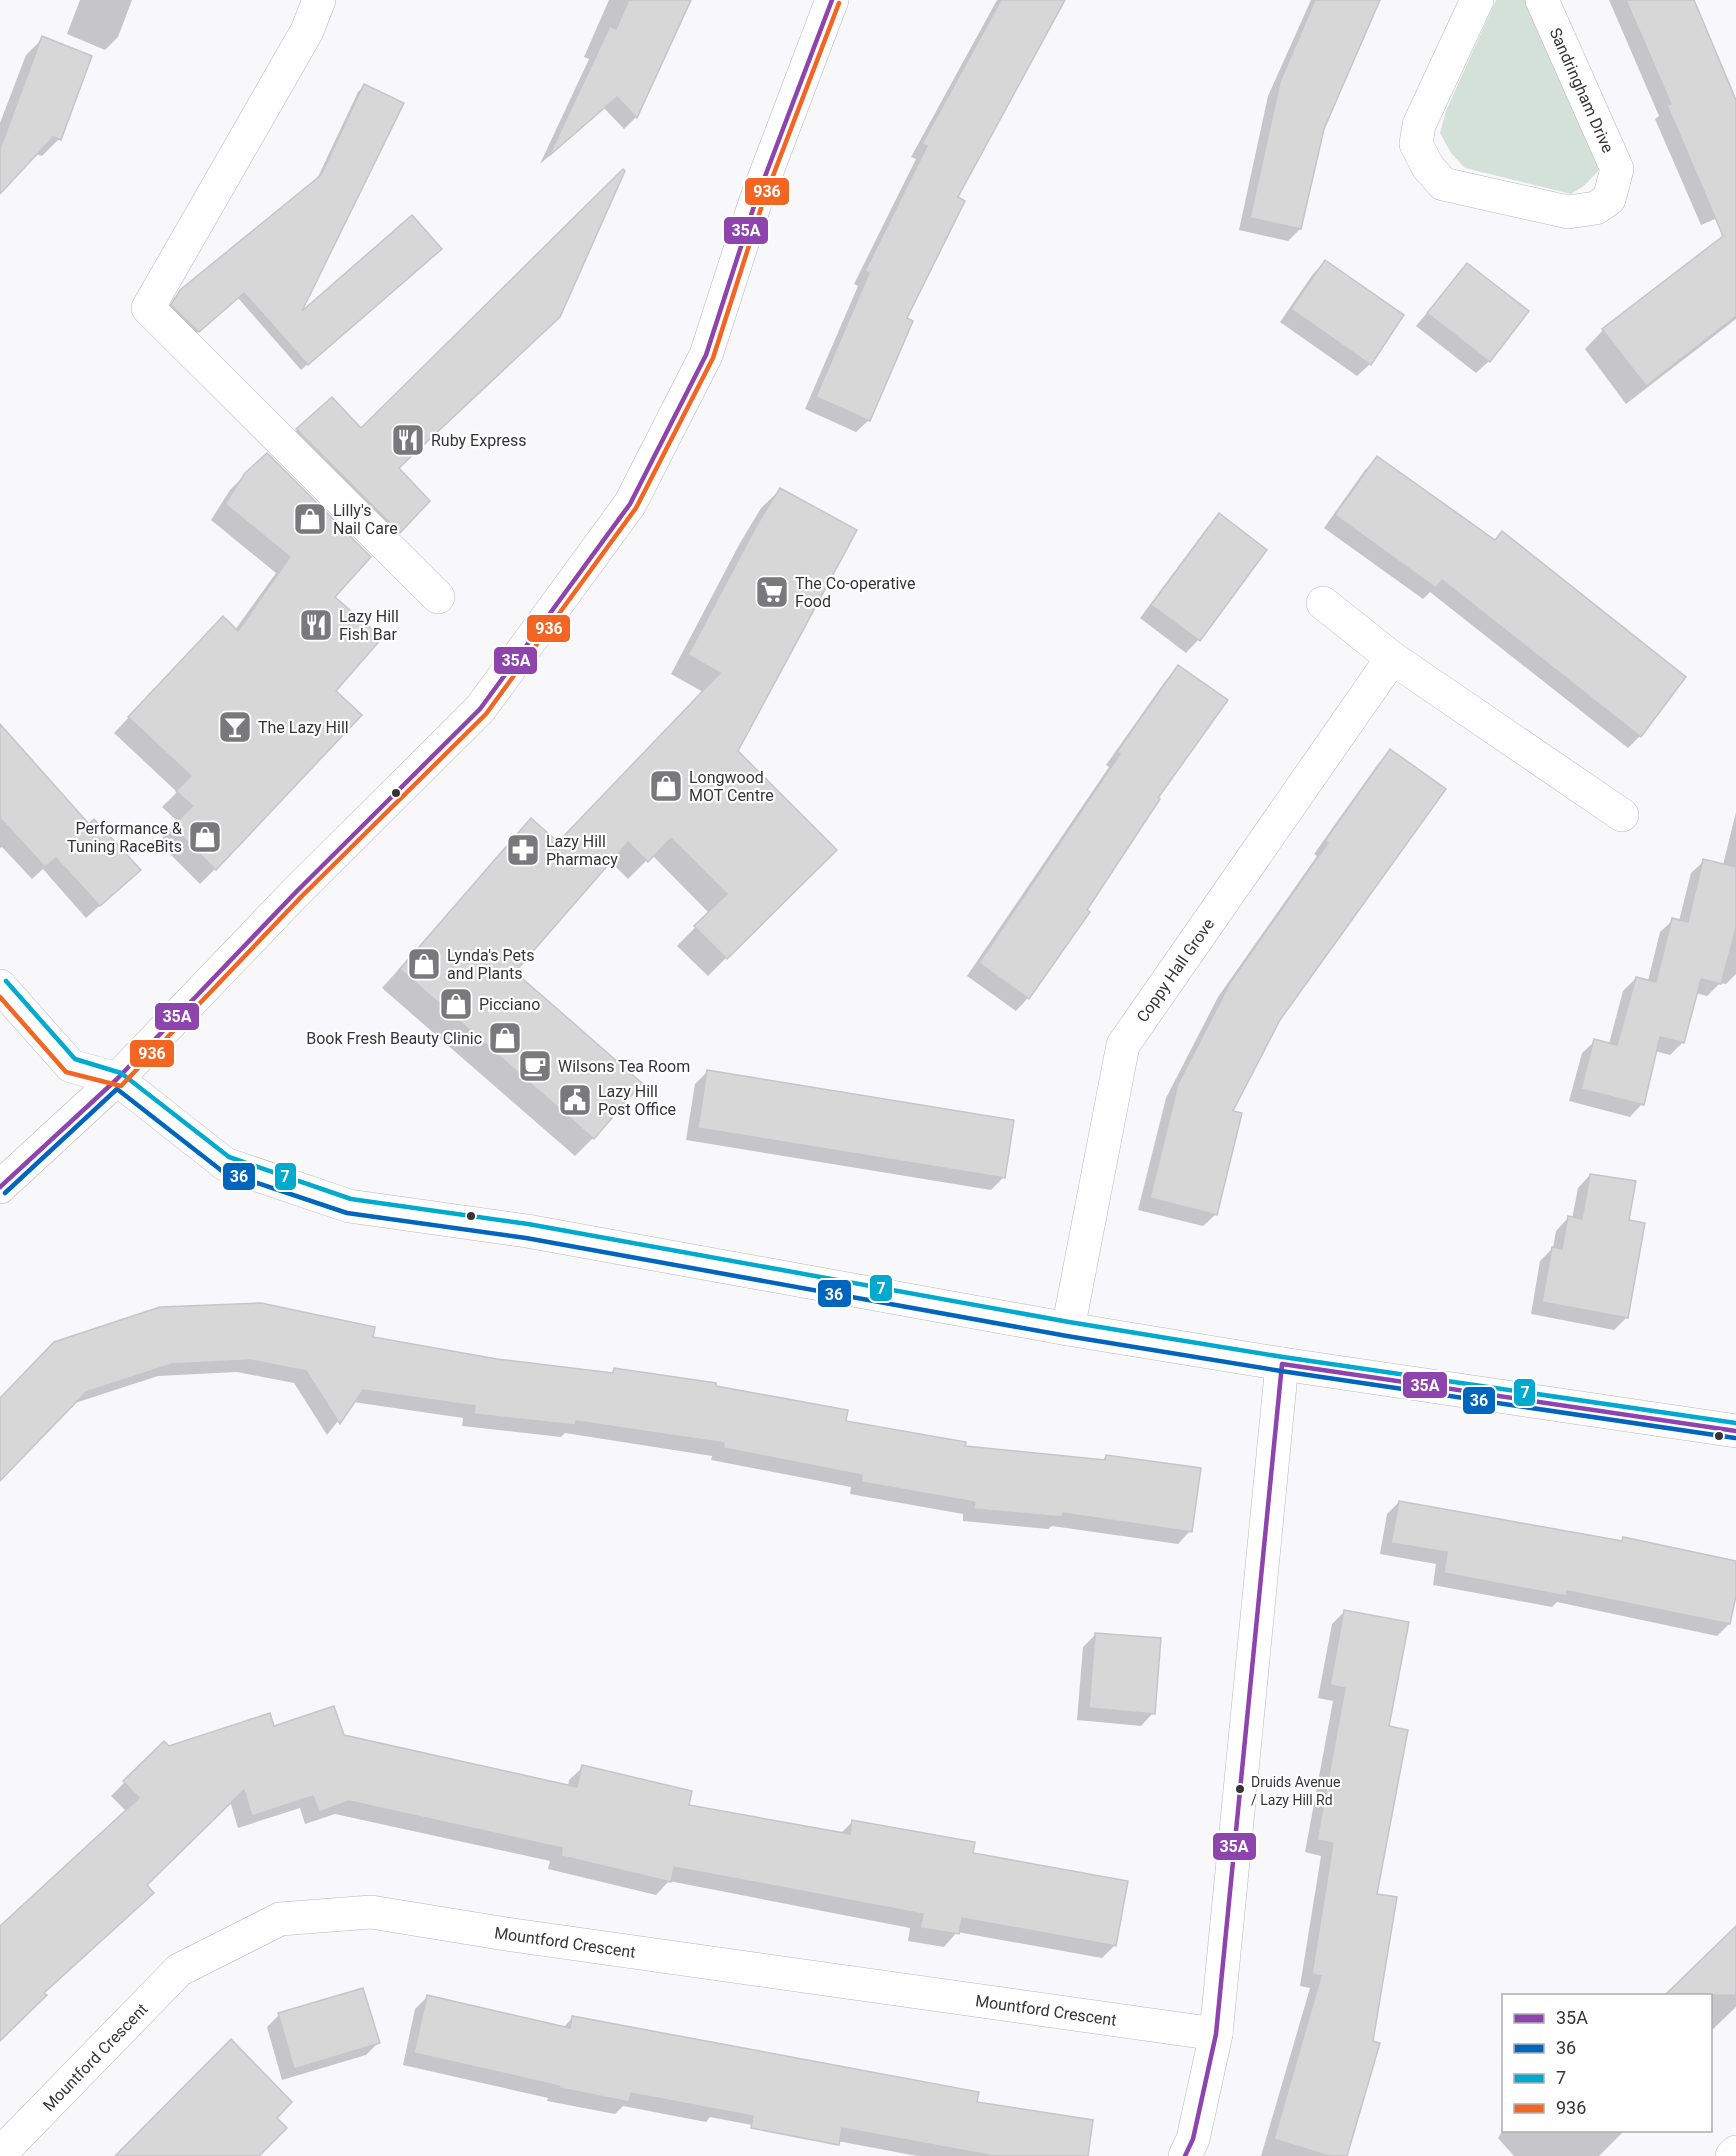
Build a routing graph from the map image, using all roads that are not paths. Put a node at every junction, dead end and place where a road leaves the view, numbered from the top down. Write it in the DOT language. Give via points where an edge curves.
graph roads {
  1 [pos="319,0"];
  2 [pos="832,0"];
  3 [pos="1477,0"];
  4 [pos="1542,0"];
  5 [pos="438,597"];
  6 [pos="1323,603"];
  7 [pos="1392,658"];
  8 [pos="1622,815"];
  9 [pos="0,986"];
  10 [pos="117,1079"];
  11 [pos="0,1187"];
  12 [pos="1068,1329"];
  13 [pos="1282,1364"];
  14 [pos="1736,1431"];
  15 [pos="1216,2034"];
  16 [pos="1736,2152"];
  17 [pos="0,2154"];
  18 [pos="1185,2156"];
  19 [pos="1732,2156"];
  1 -- 5 [label="street" via="307,31 148,308"];
  2 -- 10 [label="street" via="756,200 706,355 630,504 480,709 296,892"];
  3 -- 4 [label="street, Sandringham Drive" via="1419,125 1416,144 1428,167 1443,184 1568,212 1596,208 1609,200 1617,169"];
  6 -- 7 [label="street"];
  7 -- 8 [label="street"];
  7 -- 12 [label="street, Coppy Hall Grove" via="1124,1045"];
  9 -- 10 [label="street" via="71,1066"];
  10 -- 11 [label="street"];
  10 -- 12 [label="street" via="225,1164 349,1206 527,1232"];
  12 -- 13 [label="street"];
  13 -- 14 [label="street"];
  13 -- 15 [label="street"];
  15 -- 17 [label="street, Mountford Crescent" via="371,1912 280,1919 179,1970"];
  15 -- 18 [label="street" via="1193,2139"];
  16 -- 19 [label="street"];
}
